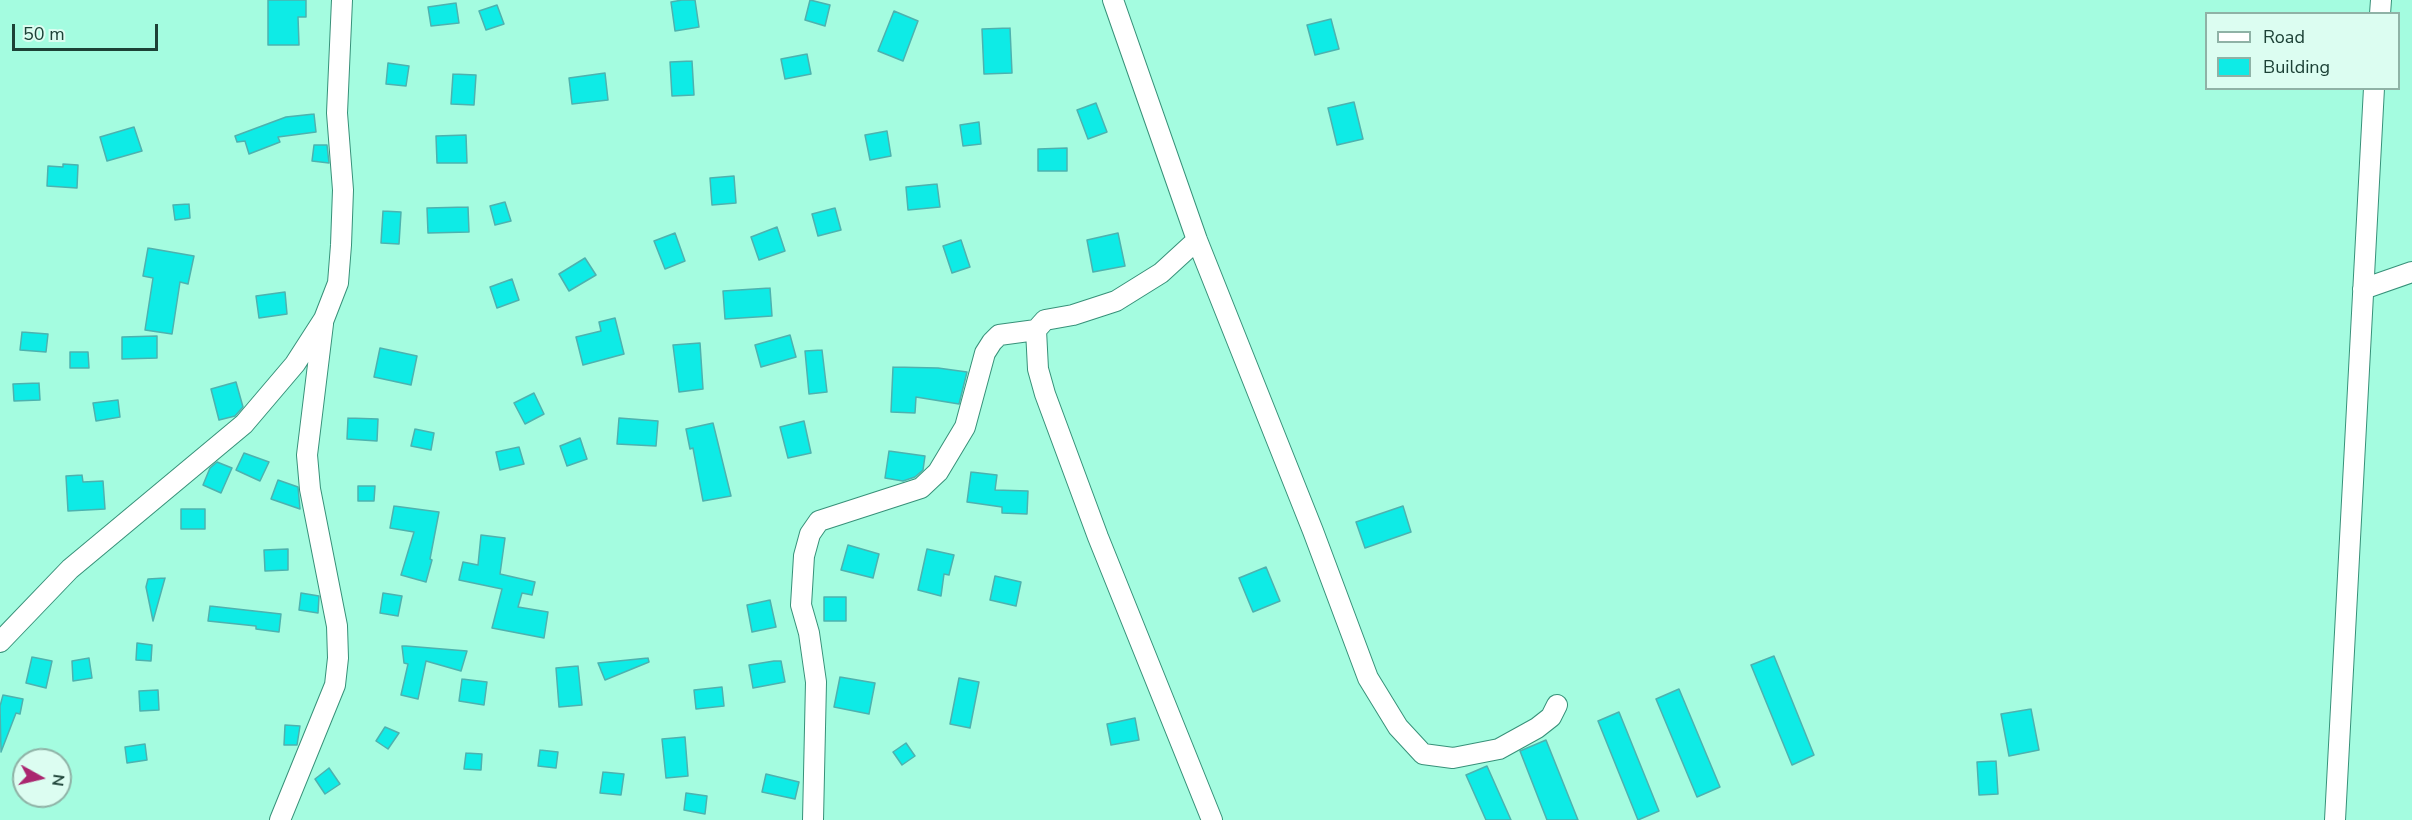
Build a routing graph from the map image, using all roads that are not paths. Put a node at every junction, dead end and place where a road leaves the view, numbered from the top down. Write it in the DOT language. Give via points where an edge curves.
graph roads {
  1 [pos="342,0"];
  2 [pos="1113,0"];
  3 [pos="2374,90"];
  4 [pos="1197,240"];
  5 [pos="2412,272"];
  6 [pos="2363,289"];
  7 [pos="324,319"];
  8 [pos="1036,330"];
  9 [pos="0,642"];
  10 [pos="1557,705"];
  11 [pos="280,820"];
  12 [pos="813,820"];
  13 [pos="1212,820"];
  14 [pos="2336,820"];
  1 -- 7 [label="street" via="338,113 343,190 341,245 338,283"];
  2 -- 4 [label="street"];
  3 -- 6 [label="street"];
  4 -- 8 [label="street" via="1161,273 1116,301 1045,320"];
  4 -- 10 [label="street" via="1368,678 1398,727 1423,754 1454,758 1499,749 1537,728 1551,717"];
  5 -- 6 [label="street"];
  6 -- 14 [label="street"];
  7 -- 9 [label="street" via="295,363 244,424 70,569"];
  7 -- 11 [label="street" via="307,455 337,626 338,658 334,685"];
  8 -- 12 [label="street" via="999,335 992,342 985,353 965,427 938,472 921,488 819,521 810,534 804,556 801,605 816,682"];
  8 -- 13 [label="street" via="1038,369 1049,404"];
}
